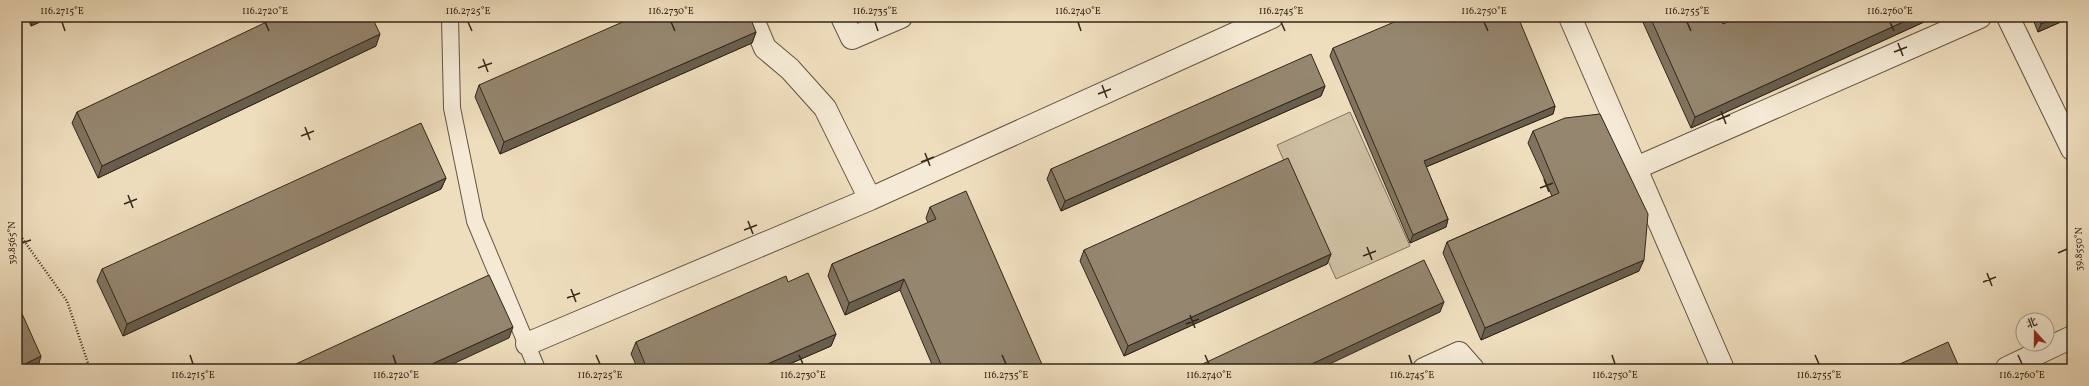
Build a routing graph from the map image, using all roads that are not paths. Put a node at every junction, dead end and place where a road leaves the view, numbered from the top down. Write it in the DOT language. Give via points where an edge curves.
graph roads {
  1 [pos="450,17"];
  2 [pos="752,17"];
  3 [pos="842,17"];
  4 [pos="901,17"];
  5 [pos="1272,17"];
  6 [pos="1570,17"];
  7 [pos="1980,17"];
  8 [pos="2008,17"];
  9 [pos="2072,149"];
  10 [pos="1636,168"];
  11 [pos="870,199"];
  12 [pos="2072,337"];
  13 [pos="527,344"];
  14 [pos="1462,364"];
  15 [pos="2008,368"];
  16 [pos="538,369"];
  17 [pos="1424,369"];
  18 [pos="1723,369"];
  1 -- 13 [label="lane" via="452,108 475,221"];
  2 -- 11 [label="street" via="765,48 790,69 825,108"];
  3 -- 4 [label="street" via="852,38"];
  5 -- 11 [label="street"];
  6 -- 10 [label="street"];
  7 -- 10 [label="street"];
  8 -- 9 [label="street"];
  10 -- 18 [label="street"];
  11 -- 13 [label="street"];
  12 -- 15 [label="street"];
  13 -- 16 [label="lane"];
  14 -- 17 [label="street"];
}
